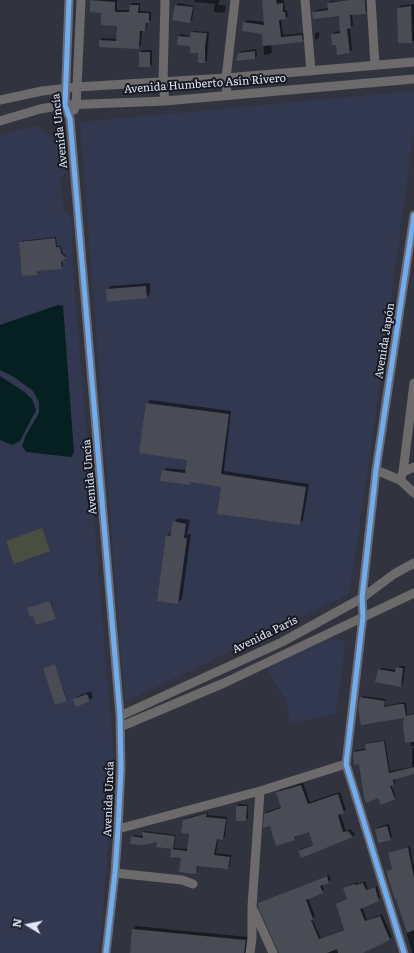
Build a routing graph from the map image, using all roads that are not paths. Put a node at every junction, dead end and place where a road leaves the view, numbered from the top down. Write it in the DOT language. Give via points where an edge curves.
graph roads {
  1 [pos="69,0"];
  2 [pos="80,0"];
  3 [pos="166,0"];
  4 [pos="235,0"];
  5 [pos="305,0"];
  6 [pos="371,0"];
  7 [pos="414,62"];
  8 [pos="376,65"];
  9 [pos="311,71"];
  10 [pos="226,78"];
  11 [pos="414,79"];
  12 [pos="163,83"];
  13 [pos="77,87"];
  14 [pos="65,88"];
  15 [pos="227,95"];
  16 [pos="0,99"];
  17 [pos="165,101"];
  18 [pos="65,105"];
  19 [pos="76,105"];
  20 [pos="70,119"];
  21 [pos="0,121"];
  22 [pos="414,215"];
  23 [pos="414,383"];
  24 [pos="414,467"];
  25 [pos="376,470"];
  26 [pos="401,476"];
  27 [pos="414,493"];
  28 [pos="414,563"];
  29 [pos="414,593"];
  30 [pos="362,598"];
  31 [pos="363,616"];
  32 [pos="120,716"];
  33 [pos="120,726"];
  34 [pos="346,764"];
  35 [pos="260,790"];
  36 [pos="118,829"];
  37 [pos="115,873"];
  38 [pos="193,884"];
  39 [pos="252,907"];
  40 [pos="106,953"];
  41 [pos="250,953"];
  42 [pos="273,953"];
  43 [pos="404,953"];
  1 -- 14 [label="street, Avenida Uncía"];
  2 -- 13 [label="street, Avenida Uncía"];
  3 -- 12 [label="street"];
  4 -- 10 [label="street"];
  5 -- 9 [label="street"];
  6 -- 8 [label="street"];
  7 -- 8 [label="street, Avenida Humberto Asín Rivero"];
  8 -- 9 [label="street, Avenida Humberto Asín Rivero"];
  9 -- 10 [label="street, Avenida Humberto Asín Rivero"];
  10 -- 12 [label="street, Avenida Humberto Asín Rivero"];
  10 -- 15 [label="street"];
  11 -- 15 [label="street, Avenida Humberto Asín Rivero"];
  12 -- 13 [label="street, Avenida Humberto Asín Rivero"];
  12 -- 17 [label="street"];
  13 -- 14 [label="street, Avenida Humberto Asín Rivero"];
  13 -- 19 [label="street, Avenida Uncía"];
  14 -- 16 [label="street, Avenida Humberto Asín Rivero"];
  14 -- 18 [label="street, Avenida Uncía"];
  15 -- 17 [label="street, Avenida Humberto Asín Rivero"];
  17 -- 19 [label="street, Avenida Humberto Asín Rivero"];
  18 -- 19 [label="street, Avenida Humberto Asín Rivero"];
  18 -- 20 [label="street, Avenida Uncía"];
  18 -- 21 [label="street, Avenida Humberto Asín Rivero" via="40,109"];
  19 -- 20 [label="street, Avenida Uncía"];
  20 -- 32 [label="street, Avenida Uncía"];
  22 -- 25 [label="street, Avenida Japón"];
  23 -- 26 [label="street"];
  24 -- 26 [label="street"];
  25 -- 26 [label="street"];
  25 -- 30 [label="street, Avenida Japón"];
  26 -- 27 [label="street"];
  28 -- 30 [label="street, Avenida París" via="394,574"];
  29 -- 31 [label="street"];
  30 -- 31 [label="street, Avenida Japón"];
  30 -- 32 [label="street, Avenida París" via="282,642"];
  31 -- 33 [label="street" via="224,683"];
  31 -- 34 [label="street, Avenida Japón"];
  32 -- 33 [label="street, Avenida Uncía"];
  33 -- 36 [label="street, Avenida Uncía"];
  34 -- 35 [label="street"];
  34 -- 43 [label="street"];
  35 -- 36 [label="street"];
  35 -- 39 [label="street"];
  36 -- 37 [label="street, Avenida Uncía"];
  37 -- 38 [label="street" via="182,880"];
  37 -- 40 [label="street, Avenida Uncía"];
  39 -- 41 [label="street"];
  39 -- 42 [label="street"];
}
